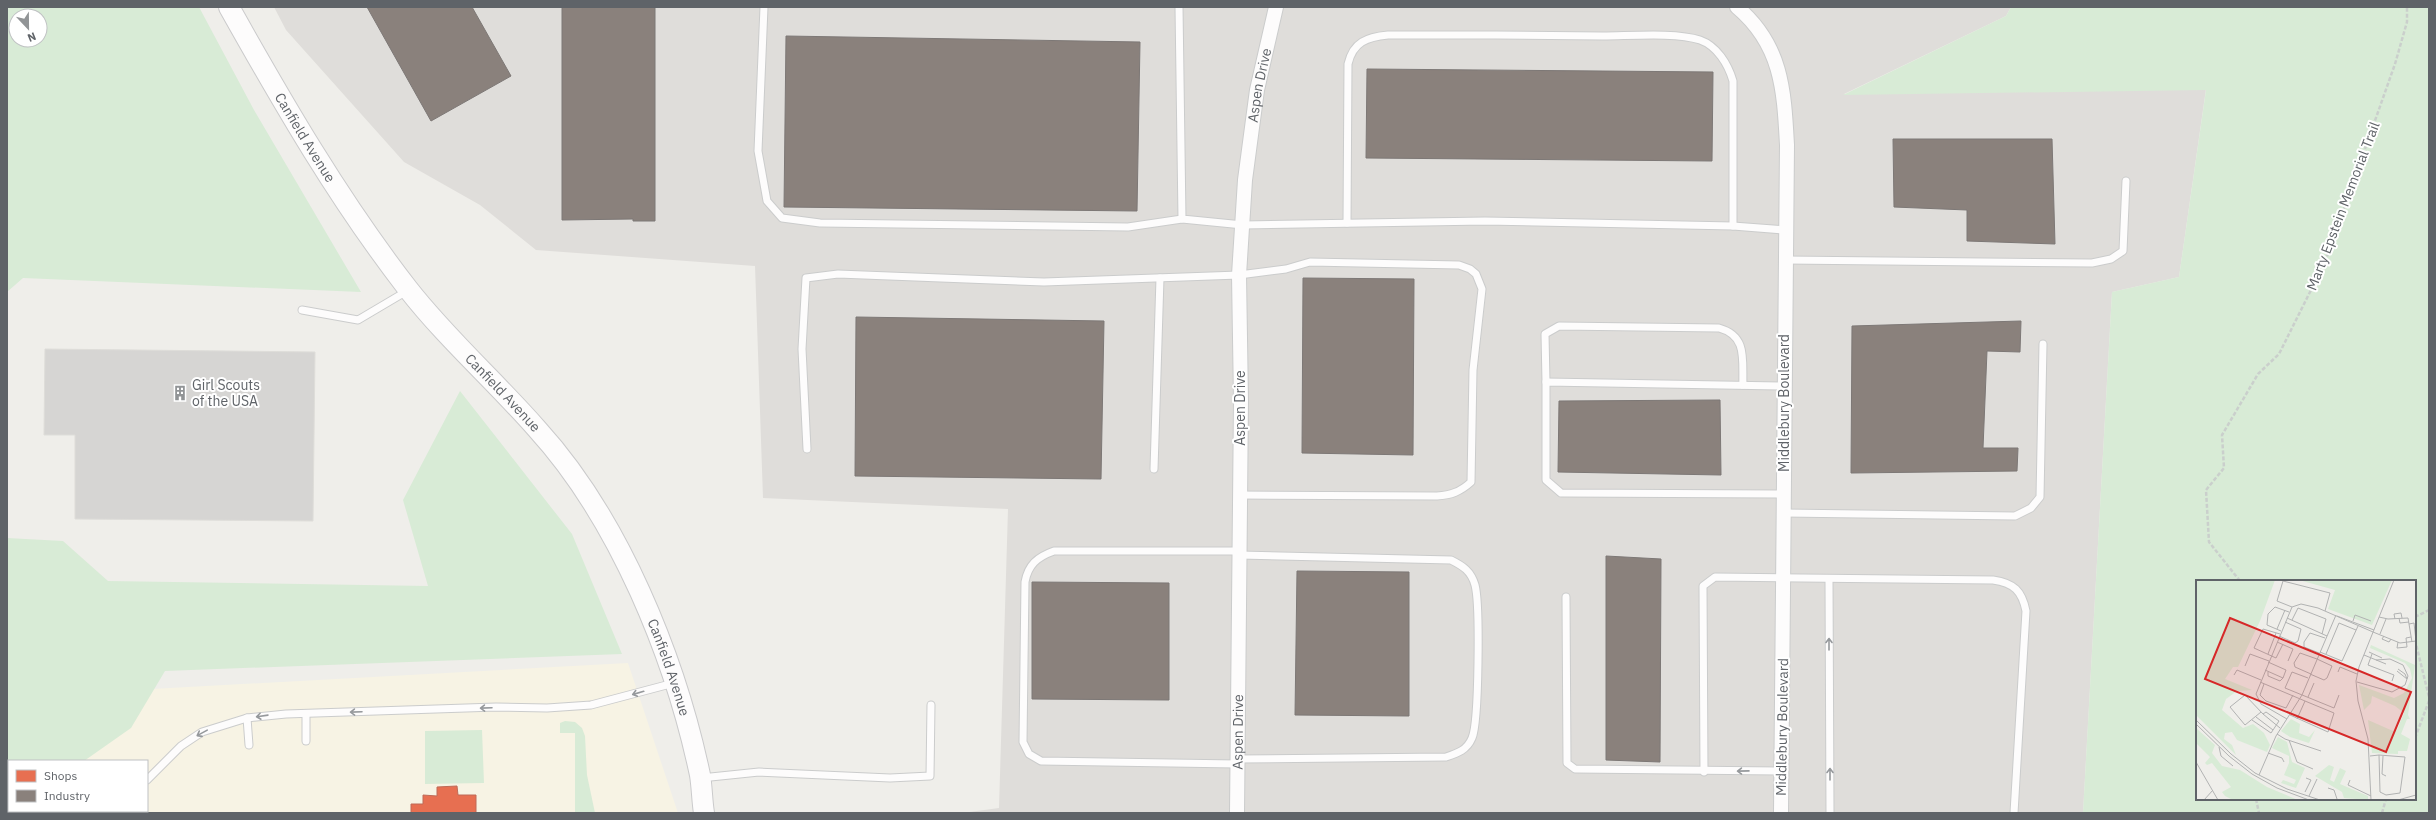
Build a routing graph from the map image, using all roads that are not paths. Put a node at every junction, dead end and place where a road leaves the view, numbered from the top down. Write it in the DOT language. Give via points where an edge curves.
graph roads {
  1 [pos="229,7"];
  2 [pos="764,7"];
  3 [pos="1179,7"];
  4 [pos="1276,7"];
  5 [pos="1744,9"];
  6 [pos="2126,181"];
  7 [pos="1182,219"];
  8 [pos="1347,223"];
  9 [pos="1243,225"];
  10 [pos="1733,226"];
  11 [pos="1785,230"];
  12 [pos="1785,260"];
  13 [pos="1239,275"];
  14 [pos="1160,278"];
  15 [pos="409,290"];
  16 [pos="302,310"];
  17 [pos="2043,344"];
  18 [pos="1546,382"];
  19 [pos="1742,385"];
  20 [pos="1784,386"];
  21 [pos="807,449"];
  22 [pos="1154,470"];
  23 [pos="1784,494"];
  24 [pos="1240,495"];
  25 [pos="1784,513"];
  26 [pos="1240,553"];
  27 [pos="1784,579"];
  28 [pos="1829,580"];
  29 [pos="1566,597"];
  30 [pos="676,682"];
  31 [pos="931,705"];
  32 [pos="306,714"];
  33 [pos="247,718"];
  34 [pos="306,741"];
  35 [pos="249,745"];
  36 [pos="1238,762"];
  37 [pos="1782,771"];
  38 [pos="1704,772"];
  39 [pos="701,778"];
  40 [pos="148,779"];
  41 [pos="704,813"];
  42 [pos="1237,813"];
  43 [pos="1781,813"];
  44 [pos="1830,813"];
  45 [pos="2014,813"];
  1 -- 15 [label="street, Canfield Avenue" via="309,147 352,213"];
  2 -- 7 [label="lane" via="758,150 768,201 782,218 820,223 1128,227"];
  3 -- 7 [label="lane"];
  4 -- 9 [label="street, Aspen Drive" via="1257,90 1245,180"];
  5 -- 11 [label="street, Middlebury Boulevard" via="1771,49 1783,84 1787,145"];
  6 -- 12 [label="lane" via="2123,251 2111,260 2092,263"];
  7 -- 9 [label="lane"];
  8 -- 9 [label="lane"];
  8 -- 10 [label="lane" via="1485,221"];
  8 -- 10 [label="lane" via="1348,64 1353,50 1363,41 1375,36 1388,35 1626,36 1701,40 1712,46 1731,73 1734,80"];
  9 -- 13 [label="street, Aspen Drive"];
  10 -- 11 [label="lane"];
  11 -- 12 [label="street, Middlebury Boulevard"];
  12 -- 20 [label="street, Middlebury Boulevard"];
  13 -- 14 [label="lane"];
  13 -- 24 [label="street, Aspen Drive"];
  13 -- 24 [label="lane" via="1286,269 1310,262 1460,265 1470,268 1476,274 1482,289 1473,370 1471,482 1464,489 1452,495 1437,496"];
  14 -- 21 [label="lane" via="1044,282 838,274 806,278 802,349"];
  14 -- 22 [label="lane"];
  15 -- 16 [label="lane" via="358,320"];
  15 -- 30 [label="street, Canfield Avenue" via="458,348 538,430 565,463 599,515 626,564"];
  17 -- 25 [label="lane" via="2040,497 2031,508 2015,516"];
  18 -- 19 [label="lane"];
  18 -- 19 [label="lane" via="1545,334 1559,326 1719,328 1731,332 1738,339 1742,350"];
  18 -- 23 [label="lane" via="1546,480 1561,493"];
  19 -- 20 [label="lane"];
  20 -- 23 [label="street, Middlebury Boulevard"];
  23 -- 25 [label="street, Middlebury Boulevard"];
  24 -- 26 [label="street, Aspen Drive"];
  25 -- 27 [label="street, Middlebury Boulevard"];
  26 -- 36 [label="street, Aspen Drive"];
  26 -- 36 [label="lane" via="1059,550 1042,555 1032,563 1025,582 1023,742 1029,754 1041,761"];
  26 -- 36 [label="lane" via="1451,560 1466,568 1475,584 1478,605 1476,718 1472,737 1463,752 1446,756"];
  27 -- 28 [label="lane"];
  27 -- 37 [label="street, Middlebury Boulevard"];
  27 -- 38 [label="lane" via="1716,577 1703,586"];
  44 -- 28 [label="lane, one-way"];
  28 -- 45 [label="lane" via="1993,580 2006,582 2017,589 2023,598 2026,611"];
  29 -- 38 [label="lane" via="1567,763 1575,769"];
  30 -- 32 [label="lane, one-way" via="591,705"];
  30 -- 39 [label="street, Canfield Avenue"];
  31 -- 39 [label="lane" via="930,776 890,778 759,772"];
  32 -- 33 [label="lane, one-way"];
  32 -- 34 [label="lane"];
  33 -- 35 [label="lane"];
  33 -- 40 [label="lane, one-way" via="202,732 181,746"];
  36 -- 42 [label="street, Aspen Drive"];
  37 -- 38 [label="lane, one-way"];
  37 -- 43 [label="street, Middlebury Boulevard"];
  39 -- 41 [label="street, Canfield Avenue"];
}
